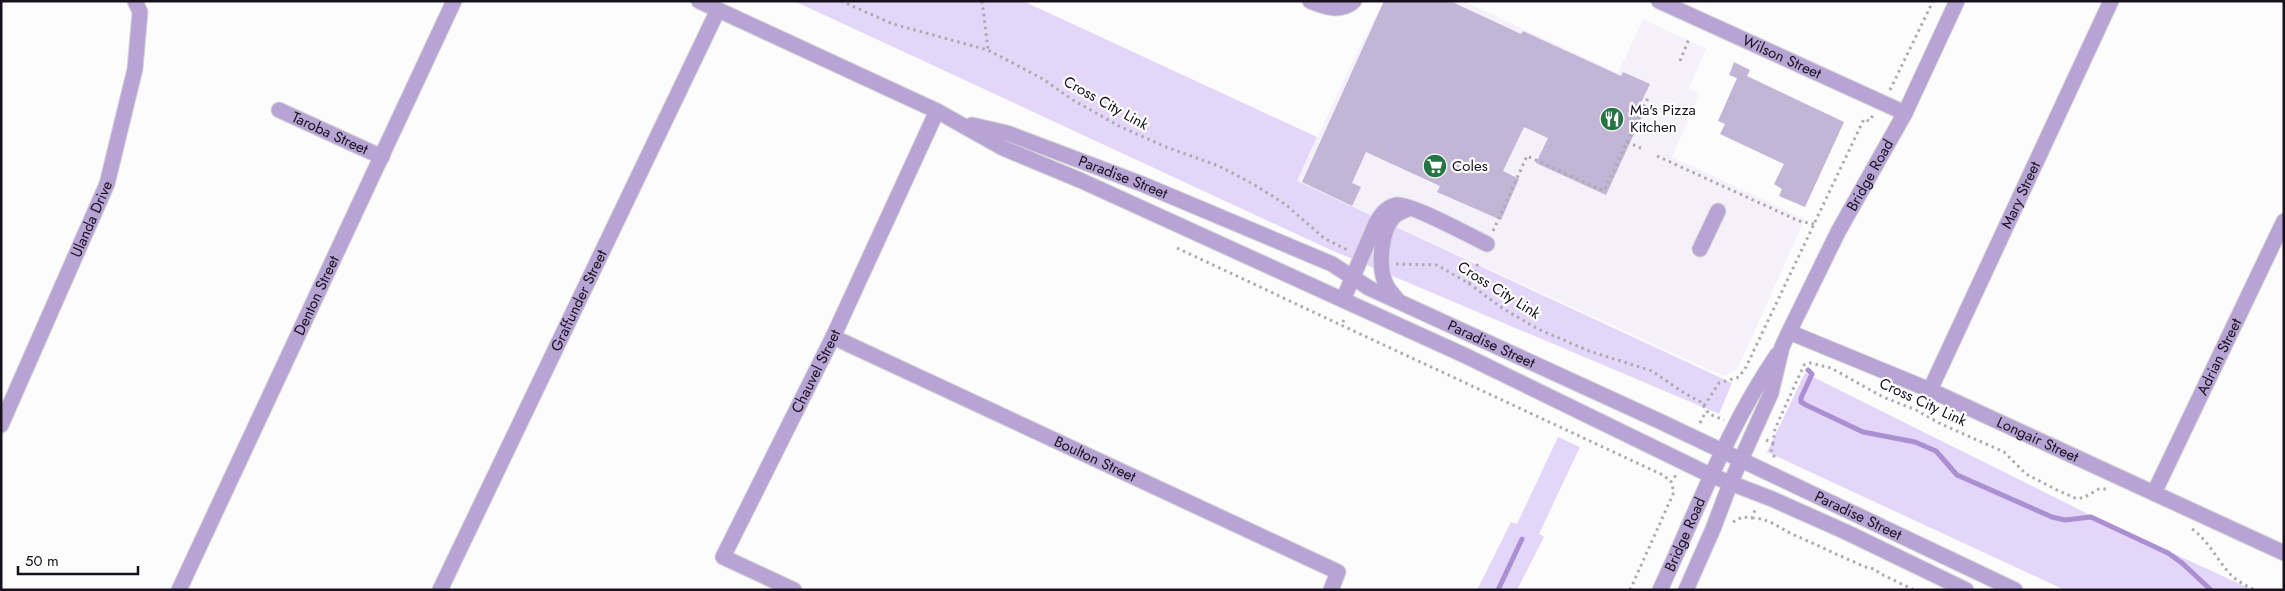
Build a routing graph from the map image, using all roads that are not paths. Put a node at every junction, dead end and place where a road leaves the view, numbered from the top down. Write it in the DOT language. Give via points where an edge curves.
graph roads {
  1 [pos="135,1"];
  2 [pos="454,1"];
  3 [pos="699,1"];
  4 [pos="1310,1"];
  5 [pos="1659,1"];
  6 [pos="1957,1"];
  7 [pos="2111,1"];
  8 [pos="1348,5"];
  9 [pos="718,10"];
  10 [pos="279,110"];
  11 [pos="937,111"];
  12 [pos="1905,113"];
  13 [pos="959,121"];
  14 [pos="382,157"];
  15 [pos="1410,208"];
  16 [pos="1718,211"];
  17 [pos="2284,221"];
  18 [pos="1489,240"];
  19 [pos="1700,249"];
  20 [pos="1353,278"];
  21 [pos="1343,300"];
  22 [pos="1399,302"];
  23 [pos="1789,332"];
  24 [pos="833,337"];
  25 [pos="1782,347"];
  26 [pos="1930,390"];
  27 [pos="1,425"];
  28 [pos="1722,452"];
  29 [pos="1740,461"];
  30 [pos="1710,475"];
  31 [pos="1730,484"];
  32 [pos="2154,493"];
  33 [pos="2284,553"];
  34 [pos="179,590"];
  35 [pos="440,590"];
  36 [pos="794,590"];
  37 [pos="1331,590"];
  38 [pos="1660,590"];
  39 [pos="1686,590"];
  40 [pos="1966,590"];
  41 [pos="2015,590"];
  1 -- 27 [label="street, Ulanda Drive" via="140,12 135,69 107,184"];
  2 -- 14 [label="street, Denton Street"];
  3 -- 9 [label="street, Paradise Street"];
  4 -- 8 [label="street" via="1324,7"];
  5 -- 12 [label="street, Wilson Street"];
  6 -- 12 [label="street, Bridge Road"];
  7 -- 26 [label="street, Mary Street"];
  9 -- 11 [label="street, Paradise Street"];
  9 -- 35 [label="street, Graffunder Street"];
  10 -- 14 [label="street, Taroba Street"];
  11 -- 13 [label="street, Paradise Street"];
  11 -- 24 [label="street, Chauvel Street"];
  12 -- 23 [label="street, Bridge Road" via="1838,232"];
  13 -- 20 [label="street, Paradise Street" via="1007,133 1142,184 1332,264"];
  13 -- 21 [label="street, Paradise Street" via="1003,148"];
  14 -- 34 [label="street, Denton Street"];
  15 -- 18 [label="street"];
  15 -- 20 [label="street" via="1397,205 1380,216"];
  15 -- 22 [label="street" via="1396,215 1383,239 1384,281"];
  16 -- 19 [label="street"];
  17 -- 32 [label="street, Adrian Street"];
  20 -- 21 [label="street"];
  20 -- 22 [label="street, Paradise Street"];
  21 -- 30 [label="street, Paradise Street"];
  22 -- 28 [label="street, Paradise Street"];
  23 -- 25 [label="street, Bridge Road"];
  23 -- 26 [label="street, Longair Street"];
  24 -- 36 [label="street, Chauvel Street" via="723,558"];
  24 -- 37 [label="street, Boulton Street" via="1338,572"];
  25 -- 28 [label="street, Bridge Road" via="1757,384"];
  25 -- 29 [label="street, Bridge Road" via="1771,393"];
  26 -- 32 [label="street, Longair Street"];
  28 -- 29 [label="street, Paradise Street"];
  28 -- 30 [label="street, Bridge Road"];
  29 -- 31 [label="street, Bridge Road"];
  29 -- 41 [label="street, Paradise Street"];
  30 -- 31 [label="street, Paradise Street"];
  30 -- 38 [label="street, Bridge Road"];
  31 -- 39 [label="street, Bridge Road"];
  31 -- 40 [label="street, Paradise Street" via="1846,532"];
  32 -- 33 [label="street, Longair Street"];
}
